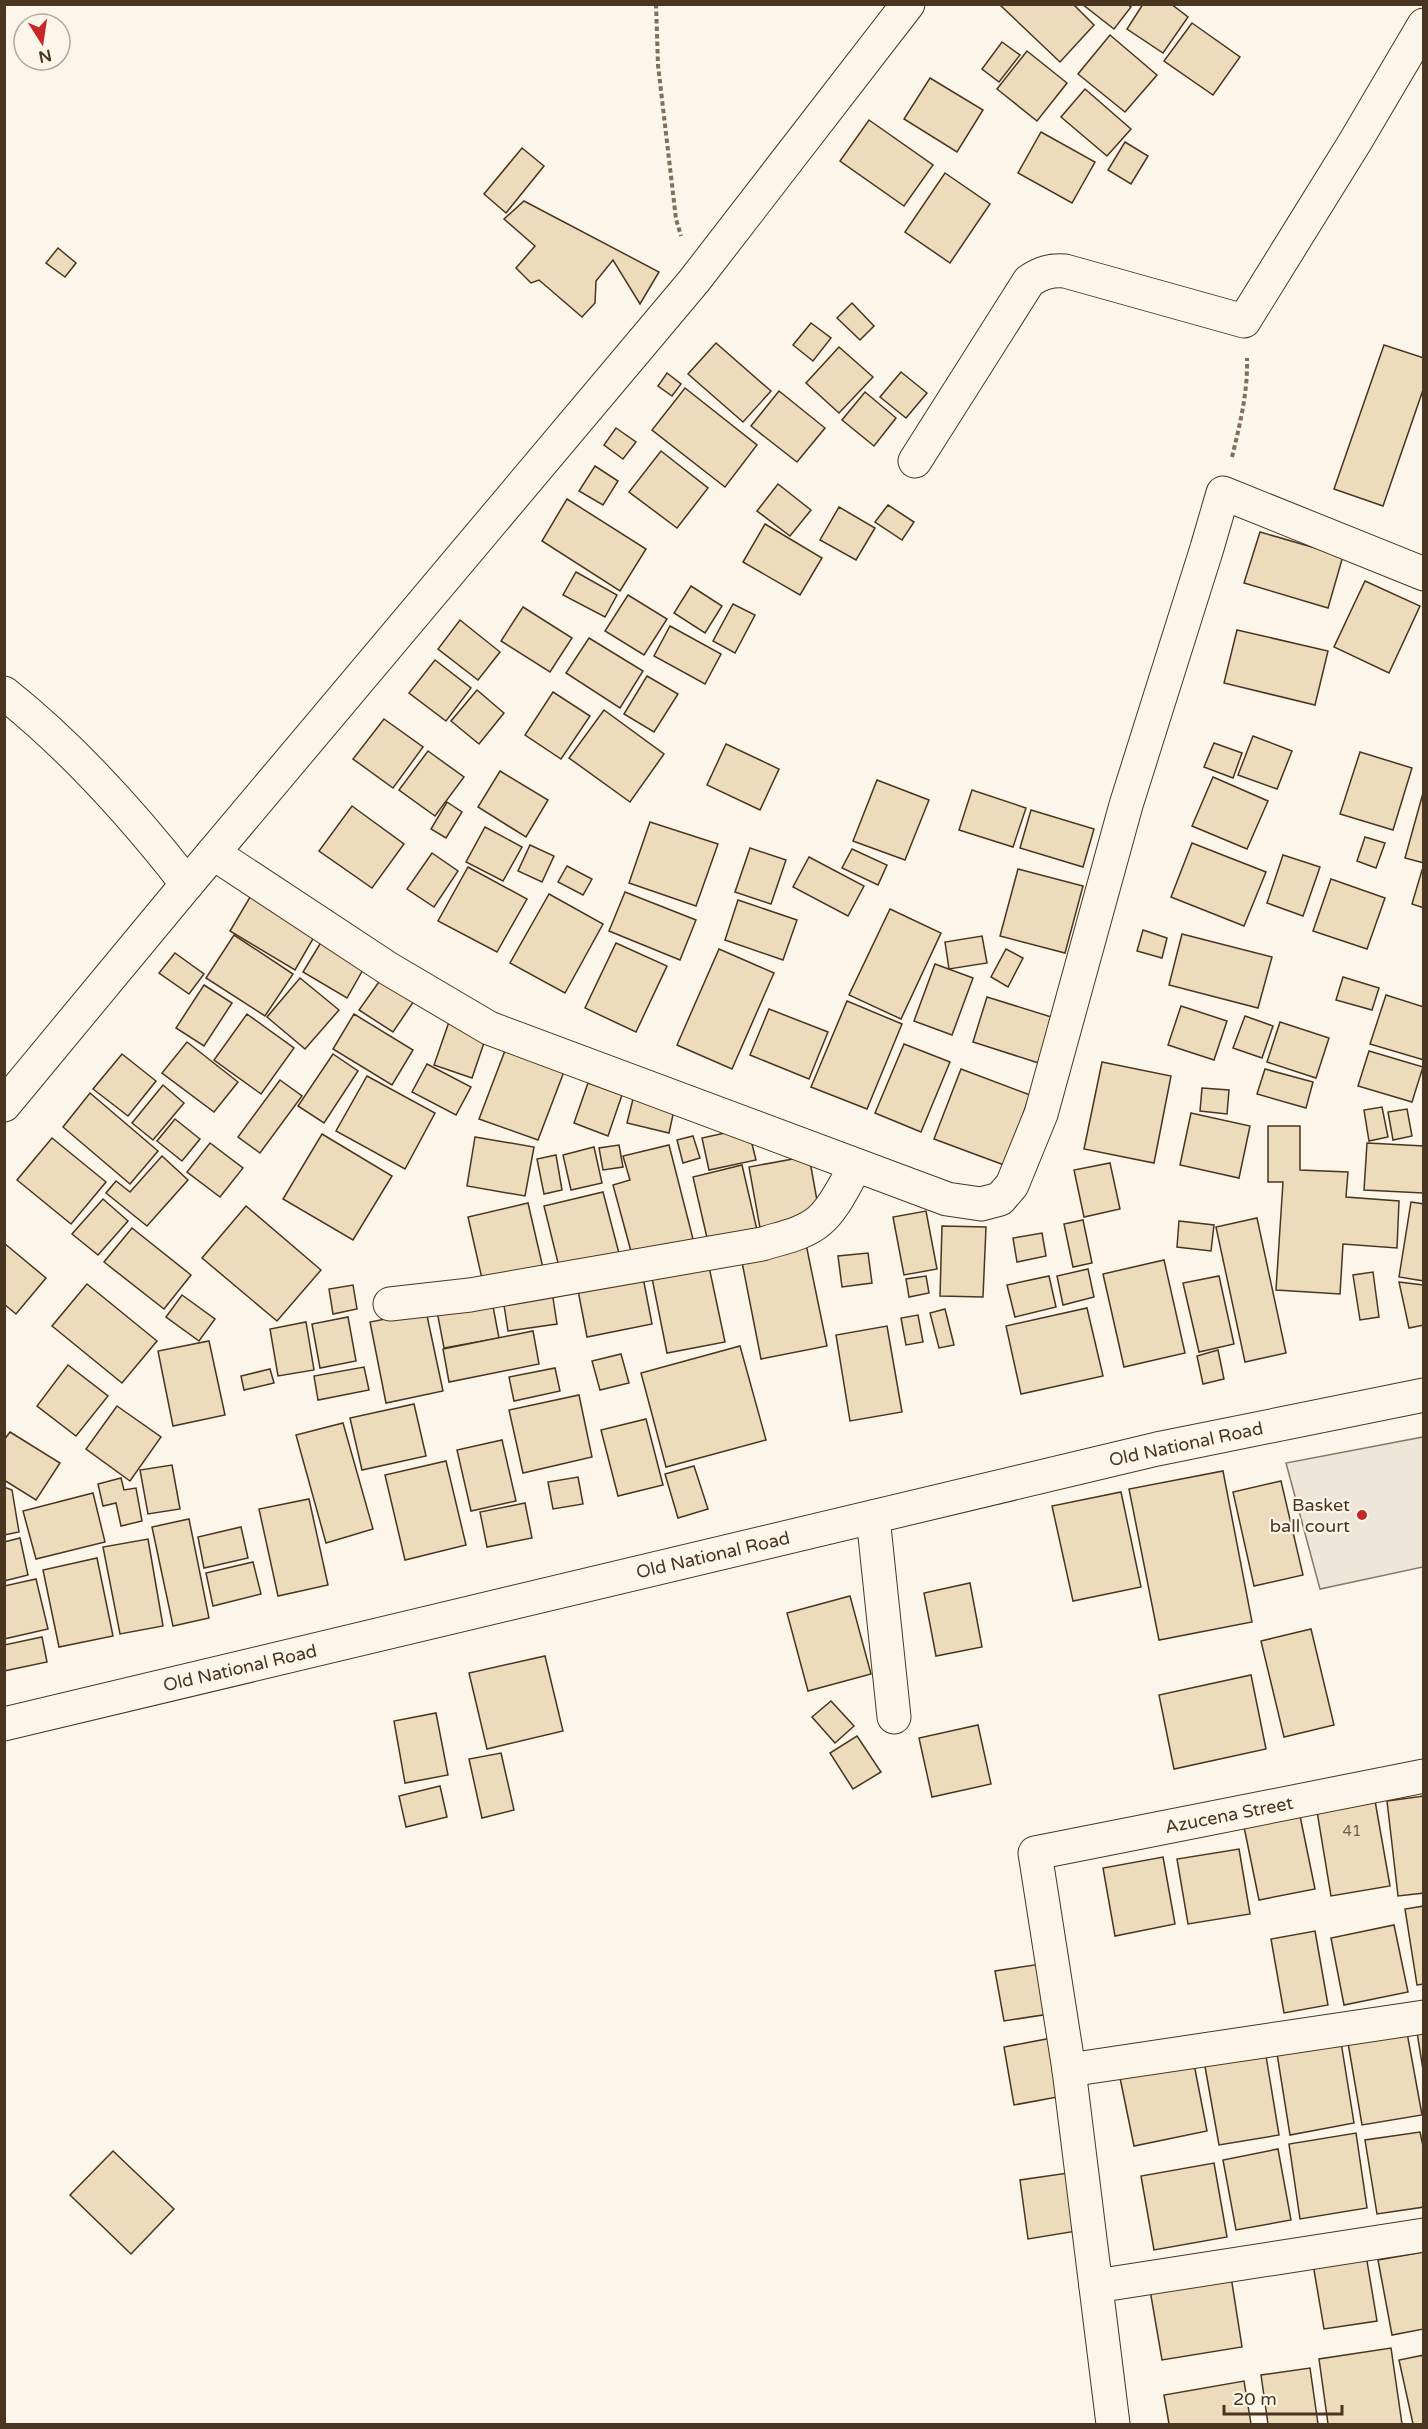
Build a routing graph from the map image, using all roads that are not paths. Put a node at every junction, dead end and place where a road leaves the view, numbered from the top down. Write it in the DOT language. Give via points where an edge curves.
graph roads {
  1 [pos="908,4"];
  2 [pos="1424,25"];
  3 [pos="915,461"];
  4 [pos="1424,574"];
  5 [pos="4,693"];
  6 [pos="213,853"];
  7 [pos="187,884"];
  8 [pos="4,1105"];
  9 [pos="856,1166"];
  10 [pos="390,1304"];
  11 [pos="1424,1395"];
  12 [pos="873,1516"];
  13 [pos="894,1717"];
  14 [pos="4,1724"];
  15 [pos="1424,1776"];
  16 [pos="1424,2017"];
  17 [pos="1069,2070"];
  18 [pos="1424,2235"];
  19 [pos="1096,2286"];
  20 [pos="1113,2424"];
  1 -- 6 [label="street" via="694,281"];
  2 -- 3 [label="street" via="1244,321 1065,271 1041,274 1029,281"];
  4 -- 9 [label="street" via="1223,493 1126,805 1041,1114 1012,1185 1000,1199 981,1204 947,1199"];
  5 -- 7 [label="street" via="145,830"];
  6 -- 7 [label="street"];
  6 -- 9 [label="street" via="389,969 489,1028"];
  7 -- 8 [label="street"];
  9 -- 10 [label="street" via="819,1221 795,1234 762,1244 515,1287"];
  11 -- 12 [label="street, Old National Road" via="1157,1449"];
  12 -- 13 [label="street"];
  12 -- 14 [label="street, Old National Road"];
  15 -- 17 [label="street, Azucena Street" via="1035,1853"];
  16 -- 17 [label="street"];
  17 -- 19 [label="street"];
  18 -- 19 [label="street"];
  19 -- 20 [label="street"];
}
